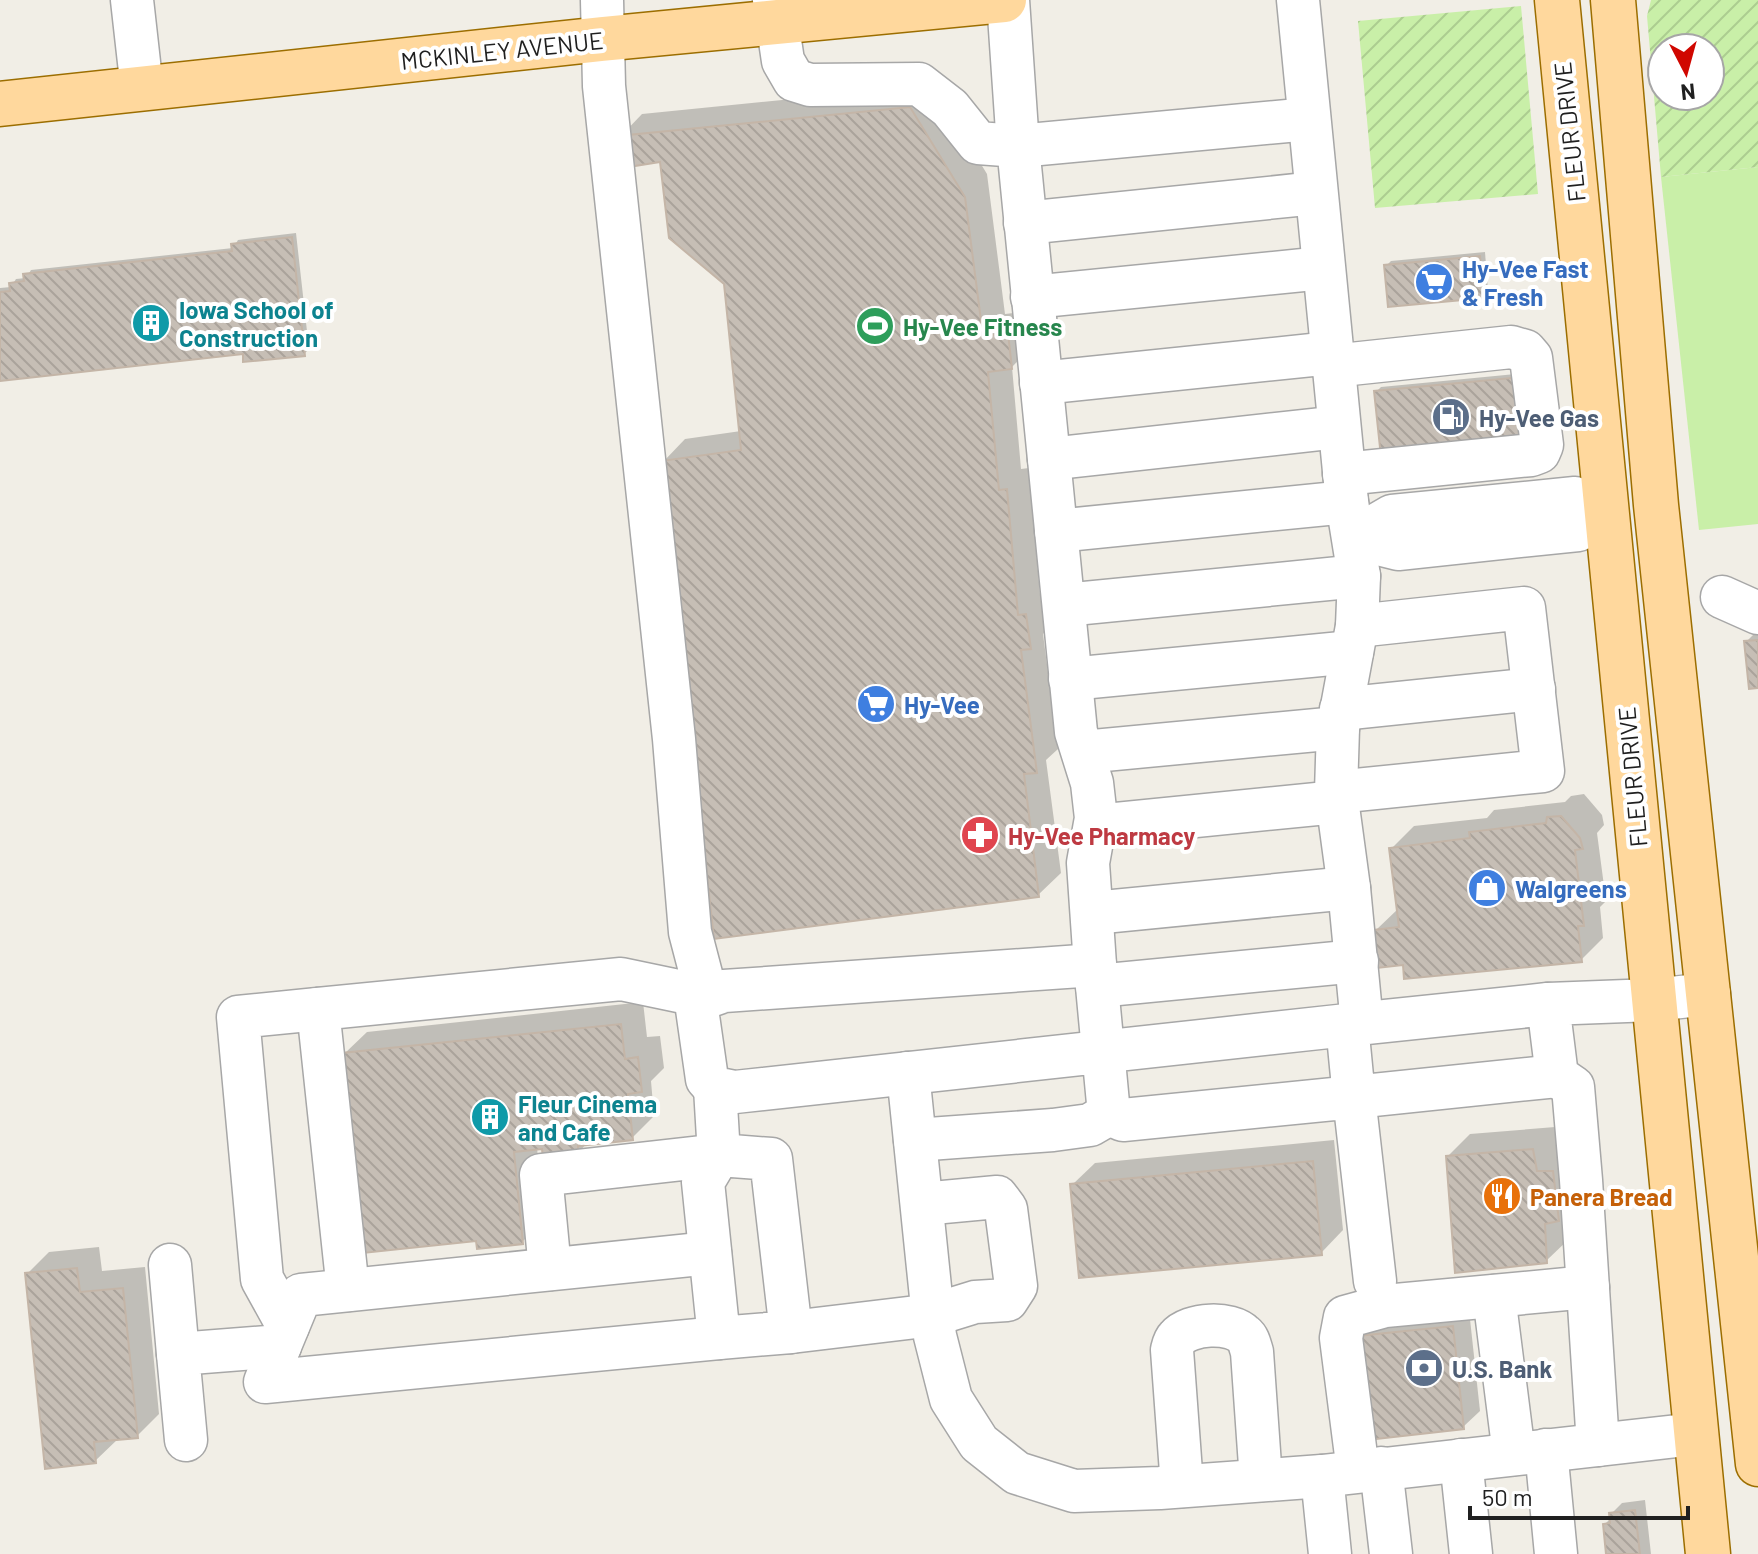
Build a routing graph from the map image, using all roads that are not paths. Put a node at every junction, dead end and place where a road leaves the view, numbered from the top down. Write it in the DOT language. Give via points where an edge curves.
graph roads {
  1 [pos="132,0"];
  2 [pos="1006,0"];
  3 [pos="1298,0"];
  4 [pos="1557,0"];
  5 [pos="1613,0"];
  6 [pos="957,2"];
  7 [pos="776,11"];
  8 [pos="602,20"];
  9 [pos="142,89"];
  10 [pos="0,104"];
  11 [pos="1309,119"];
  12 [pos="1018,146"];
  13 [pos="1316,193"];
  14 [pos="1025,223"];
  15 [pos="1323,268"];
  16 [pos="1032,297"];
  17 [pos="1332,360"];
  18 [pos="1041,383"];
  19 [pos="1339,427"];
  20 [pos="1049,459"];
  21 [pos="1656,505"];
  22 [pos="1598,512"];
  23 [pos="1351,523"];
  24 [pos="1056,531"];
  25 [pos="1064,605"];
  26 [pos="1354,639"];
  27 [pos="1070,679"];
  28 [pos="1534,689"];
  29 [pos="1340,718"];
  30 [pos="1083,752"];
  31 [pos="1337,797"];
  32 [pos="1096,826"];
  33 [pos="1349,888"];
  34 [pos="1093,913"];
  35 [pos="1357,961"];
  36 [pos="1096,976"];
  37 [pos="1709,994"];
  38 [pos="707,997"];
  39 [pos="1653,1000"];
  40 [pos="1548,1004"];
  41 [pos="318,1009"];
  42 [pos="1355,1025"];
  43 [pos="1104,1052"];
  44 [pos="908,1073"];
  45 [pos="1557,1076"];
  46 [pos="715,1088"];
  47 [pos="1354,1097"];
  48 [pos="1109,1114"];
  49 [pos="915,1140"];
  50 [pos="719,1155"];
  51 [pos="922,1204"];
  52 [pos="710,1253"];
  53 [pos="170,1265"];
  54 [pos="550,1269"];
  55 [pos="1375,1281"];
  56 [pos="1588,1287"];
  57 [pos="348,1290"];
  58 [pos="1494,1296"];
  59 [pos="933,1315"];
  60 [pos="791,1332"];
  61 [pos="1751,1335"];
  62 [pos="284,1336"];
  63 [pos="719,1338"];
  64 [pos="178,1354"];
  65 [pos="1695,1434"];
  66 [pos="186,1440"];
  67 [pos="1598,1445"];
  68 [pos="1530,1452"];
  69 [pos="1461,1460"];
  70 [pos="1758,1464"];
  71 [pos="1353,1472"];
  72 [pos="1261,1480"];
  73 [pos="1182,1486"];
  74 [pos="1330,1554"];
  75 [pos="1391,1554"];
  76 [pos="1471,1554"];
  77 [pos="1556,1554"];
  78 [pos="1708,1554"];
  1 -- 9 [label="street"];
  2 -- 6 [label="main road, MCKINLEY AVENUE"];
  2 -- 12 [label="street"];
  3 -- 11 [label="street"];
  4 -- 22 [label="main road, FLEUR DRIVE"];
  5 -- 21 [label="main road"];
  6 -- 7 [label="main road, MCKINLEY AVENUE"];
  7 -- 8 [label="main road, MCKINLEY AVENUE"];
  7 -- 12 [label="street" via="783,61 794,80 810,85 919,84 950,108 978,143"];
  8 -- 9 [label="main road, MCKINLEY AVENUE"];
  8 -- 38 [label="street" via="690,932"];
  9 -- 10 [label="main road, MCKINLEY AVENUE"];
  11 -- 12 [label="street"];
  11 -- 13 [label="street"];
  12 -- 14 [label="street"];
  13 -- 14 [label="street"];
  13 -- 15 [label="street"];
  14 -- 16 [label="street"];
  15 -- 16 [label="street"];
  15 -- 17 [label="street"];
  16 -- 18 [label="street"];
  17 -- 18 [label="street"];
  17 -- 19 [label="street"];
  17 -- 23 [label="street" via="1511,347 1525,351 1531,358 1542,445 1539,452"];
  18 -- 20 [label="street"];
  19 -- 20 [label="street"];
  19 -- 23 [label="street"];
  20 -- 24 [label="street"];
  21 -- 22 [label="street"];
  21 -- 37 [label="main road"];
  22 -- 23 [label="street" via="1575,498"];
  22 -- 39 [label="main road, FLEUR DRIVE"];
  23 -- 24 [label="street"];
  23 -- 25 [label="street"];
  23 -- 26 [label="street"];
  24 -- 25 [label="street"];
  25 -- 27 [label="street"];
  26 -- 27 [label="street"];
  26 -- 28 [label="street" via="1524,608"];
  26 -- 29 [label="street"];
  27 -- 30 [label="street"];
  28 -- 29 [label="street"];
  28 -- 31 [label="street" via="1543,771"];
  29 -- 30 [label="street"];
  29 -- 31 [label="street"];
  30 -- 32 [label="street"];
  31 -- 32 [label="street"];
  31 -- 33 [label="street"];
  32 -- 34 [label="street" via="1088,863"];
  33 -- 34 [label="street"];
  33 -- 35 [label="street"];
  34 -- 36 [label="street"];
  35 -- 36 [label="street"];
  35 -- 42 [label="street"];
  36 -- 38 [label="street" via="724,991"];
  36 -- 43 [label="street"];
  37 -- 39 [label="street"];
  37 -- 61 [label="main road"];
  38 -- 41 [label="street" via="621,979"];
  38 -- 46 [label="street" via="697,1009 707,1079"];
  39 -- 40 [label="street"];
  39 -- 65 [label="main road, FLEUR DRIVE"];
  40 -- 42 [label="street"];
  40 -- 45 [label="street"];
  41 -- 57 [label="street"];
  41 -- 62 [label="street" via="238,1017 262,1279"];
  42 -- 43 [label="street"];
  42 -- 47 [label="street"];
  43 -- 44 [label="street"];
  43 -- 48 [label="street"];
  44 -- 46 [label="street" via="735,1092"];
  44 -- 49 [label="street"];
  45 -- 47 [label="street"];
  45 -- 56 [label="street" via="1573,1087"];
  46 -- 50 [label="street"];
  47 -- 48 [label="street" via="1123,1120"];
  47 -- 55 [label="street"];
  48 -- 49 [label="street" via="1090,1125 1053,1130"];
  49 -- 51 [label="street"];
  50 -- 52 [label="street" via="703,1182"];
  50 -- 54 [label="street" via="541,1175"];
  50 -- 60 [label="street" via="771,1159"];
  51 -- 59 [label="street"];
  51 -- 59 [label="street" via="997,1197 1006,1209 1016,1286 1007,1300 975,1302"];
  52 -- 54 [label="street"];
  52 -- 63 [label="street"];
  53 -- 64 [label="street"];
  54 -- 57 [label="street"];
  56 -- 58 [label="street"];
  56 -- 67 [label="street"];
  57 -- 62 [label="street" via="301,1295"];
  58 -- 68 [label="street"];
  58 -- 71 [label="street" via="1385,1306 1345,1317 1341,1338"];
  59 -- 60 [label="street"];
  59 -- 73 [label="street" via="951,1399 979,1443 1017,1473 1074,1491"];
  60 -- 63 [label="street"];
  61 -- 70 [label="main road"];
  62 -- 63 [label="street" via="265,1382"];
  62 -- 64 [label="street"];
  64 -- 66 [label="street"];
  65 -- 67 [label="street"];
  65 -- 78 [label="main road, FLEUR DRIVE"];
  67 -- 68 [label="street"];
  68 -- 69 [label="street"];
  68 -- 77 [label="street"];
  69 -- 71 [label="street"];
  69 -- 76 [label="street"];
  71 -- 72 [label="street"];
  71 -- 74 [label="street"];
  71 -- 75 [label="street"];
  72 -- 73 [label="street"];
  72 -- 73 [label="street" via="1252,1352 1247,1336 1217,1326 1190,1329 1177,1338 1172,1350"];
}
